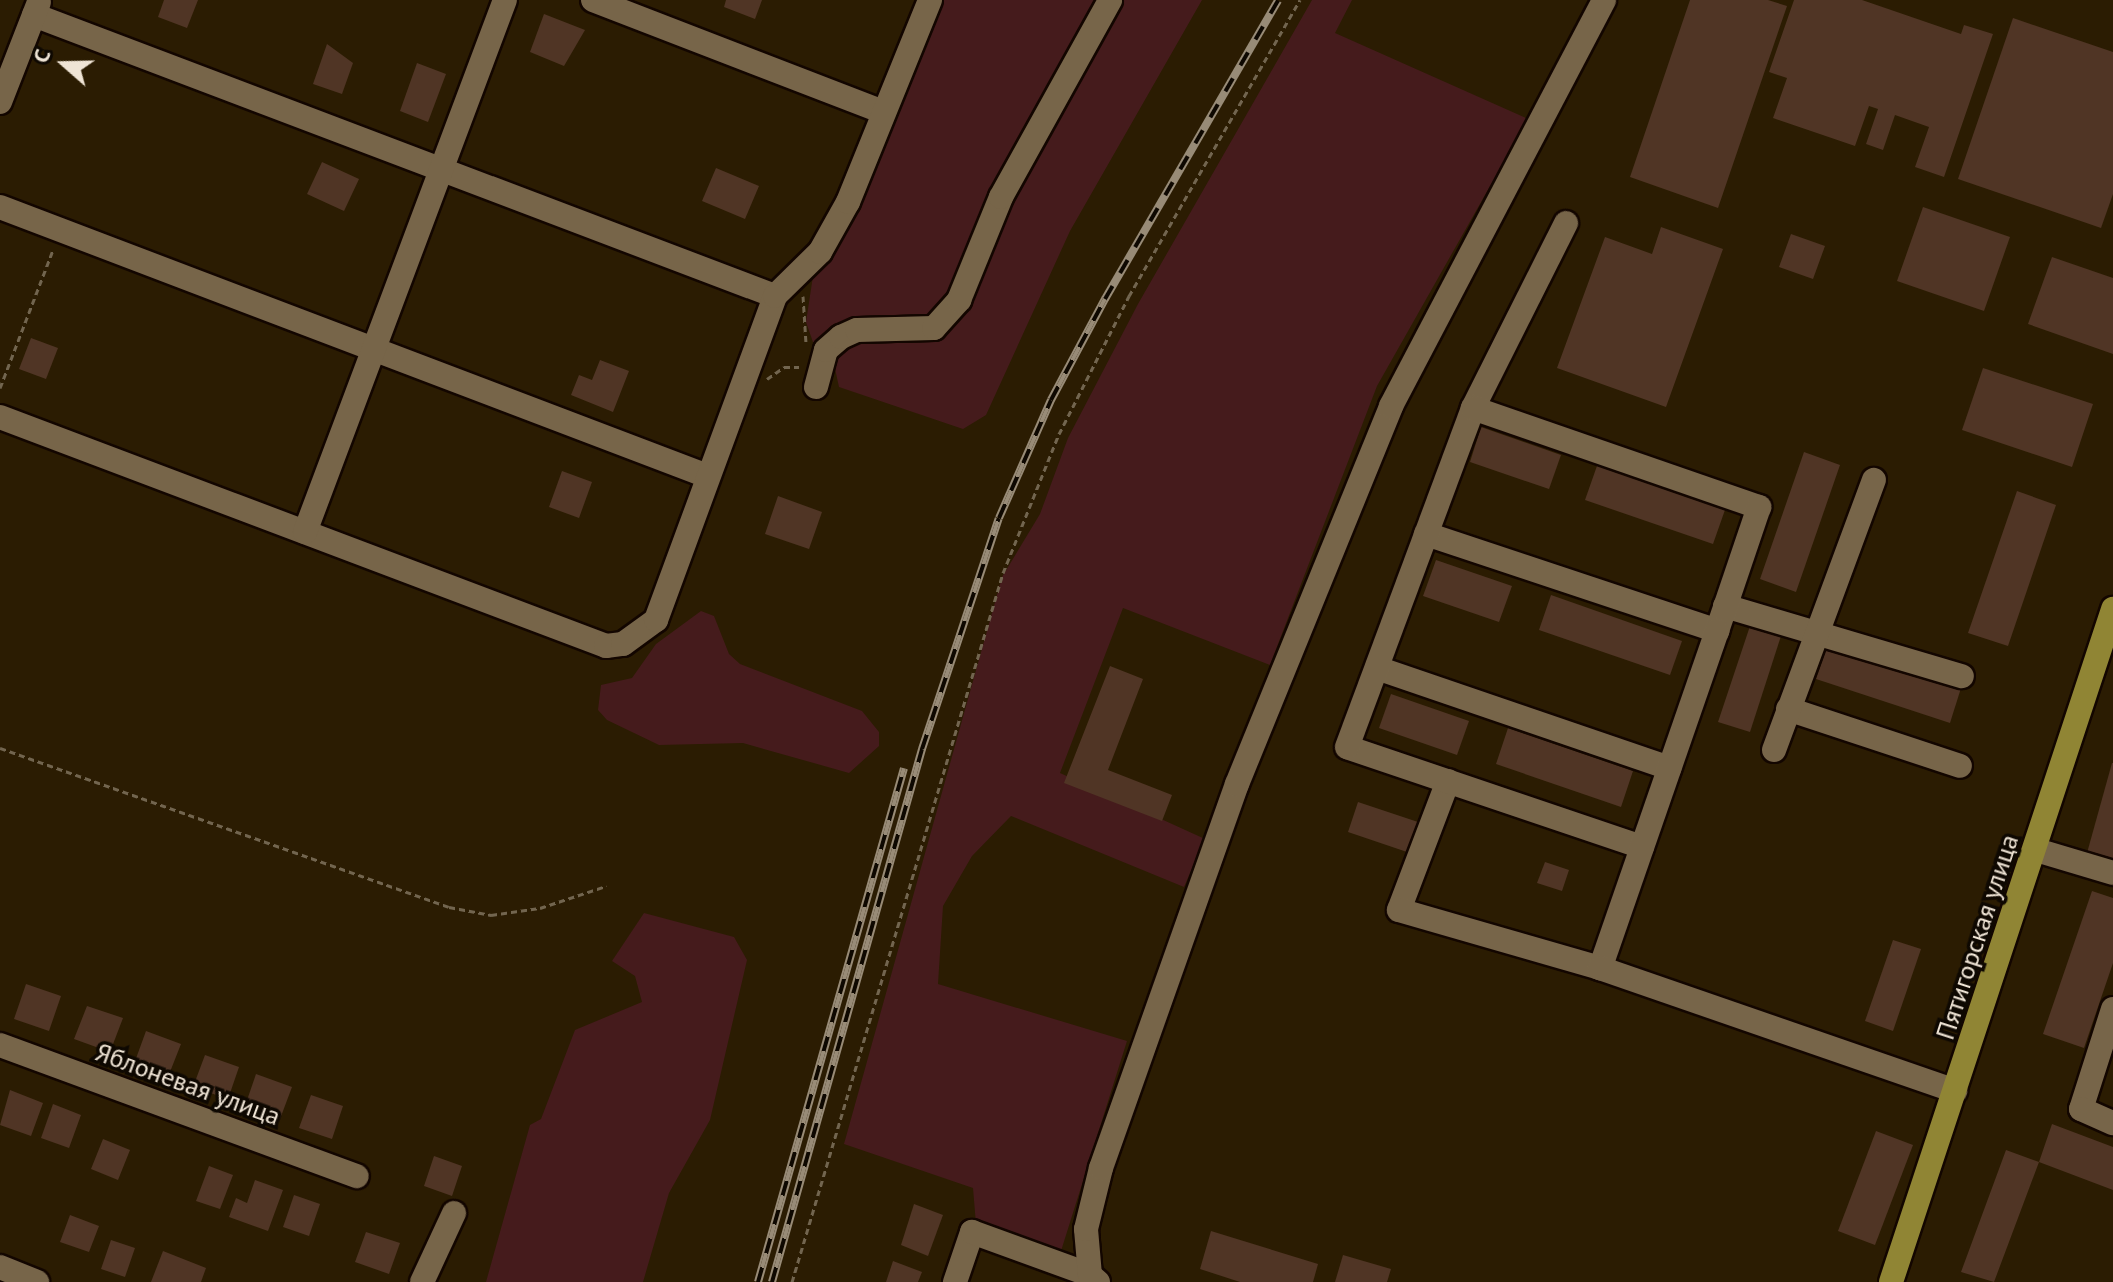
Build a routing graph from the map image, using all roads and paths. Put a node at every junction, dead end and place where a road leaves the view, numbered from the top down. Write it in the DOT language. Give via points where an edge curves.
graph roads {
  1 [pos="505,0"];
  2 [pos="593,0"];
  3 [pos="930,0"];
  4 [pos="1110,0"];
  5 [pos="1300,0"];
  6 [pos="1604,0"];
  7 [pos="37,7"];
  8 [pos="0,102"];
  9 [pos="880,111"];
  10 [pos="444,167"];
  11 [pos="0,207"];
  12 [pos="1566,223"];
  13 [pos="61,228"];
  14 [pos="804,272"];
  15 [pos="775,296"];
  16 [pos="375,351"];
  17 [pos="818,379"];
  18 [pos="762,384"];
  19 [pos="0,388"];
  20 [pos="1473,408"];
  21 [pos="0,417"];
  22 [pos="707,476"];
  23 [pos="1874,480"];
  24 [pos="305,532"];
  25 [pos="1426,534"];
  26 [pos="1725,606"];
  27 [pos="2113,609"];
  28 [pos="1717,631"];
  29 [pos="1816,632"];
  30 [pos="1377,668"];
  31 [pos="1962,676"];
  32 [pos="1788,709"];
  33 [pos="0,748"];
  34 [pos="1774,750"];
  35 [pos="1960,766"];
  36 [pos="1669,768"];
  37 [pos="1448,781"];
  38 [pos="1642,847"];
  39 [pos="2036,850"];
  40 [pos="2113,873"];
  41 [pos="606,886"];
  42 [pos="1600,968"];
  43 [pos="2113,1009"];
  44 [pos="0,1045"];
  45 [pos="1955,1091"];
  46 [pos="2113,1123"];
  47 [pos="357,1176"];
  48 [pos="454,1213"];
  49 [pos="0,1267"];
  50 [pos="1094,1279"];
  51 [pos="37,1282"];
  52 [pos="422,1282"];
  53 [pos="792,1282"];
  54 [pos="955,1282"];
  55 [pos="1891,1282"];
  1 -- 10 [label="street"];
  2 -- 9 [label="street"];
  3 -- 9 [label="street"];
  4 -- 17 [label="street" via="1008,183 959,300 934,328 857,330 841,337 826,350"];
  5 -- 53 [label="path" via="1129,296 1059,434 1003,573"];
  6 -- 50 [label="street" via="1391,406 1237,784 1101,1168 1086,1229"];
  7 -- 8 [label="street"];
  7 -- 10 [label="street"];
  9 -- 14 [label="street" via="848,202"];
  10 -- 15 [label="street"];
  10 -- 16 [label="street"];
  11 -- 13 [label="street"];
  12 -- 20 [label="street"];
  13 -- 16 [label="street"];
  13 -- 19 [label="path"];
  14 -- 15 [label="street"];
  14 -- 17 [label="path" via="802,324"];
  15 -- 22 [label="street"];
  16 -- 22 [label="street"];
  16 -- 24 [label="street"];
  17 -- 18 [label="path" via="784,367"];
  20 -- 25 [label="street"];
  20 -- 26 [label="street" via="1759,507"];
  21 -- 24 [label="street"];
  22 -- 24 [label="street" via="656,620 623,644 606,646"];
  23 -- 29 [label="street"];
  25 -- 28 [label="street"];
  25 -- 30 [label="street"];
  26 -- 28 [label="street"];
  26 -- 29 [label="street"];
  27 -- 39 [label="main road, Пятигорская улица"];
  28 -- 36 [label="street"];
  29 -- 31 [label="street"];
  29 -- 32 [label="street"];
  30 -- 36 [label="street"];
  30 -- 37 [label="street" via="1347,747"];
  32 -- 34 [label="street"];
  32 -- 35 [label="street"];
  33 -- 41 [label="path" via="449,907 491,915 540,908"];
  36 -- 38 [label="street"];
  37 -- 38 [label="street"];
  37 -- 42 [label="street" via="1399,910"];
  38 -- 42 [label="street"];
  39 -- 40 [label="street"];
  39 -- 45 [label="main road, Пятигорская улица"];
  42 -- 45 [label="street"];
  43 -- 46 [label="street" via="2081,1109"];
  44 -- 47 [label="street, Яблоневая улица"];
  45 -- 55 [label="main road, Пятигорская улица"];
  48 -- 52 [label="street"];
  49 -- 51 [label="street"];
  50 -- 54 [label="street" via="972,1232"];
}
